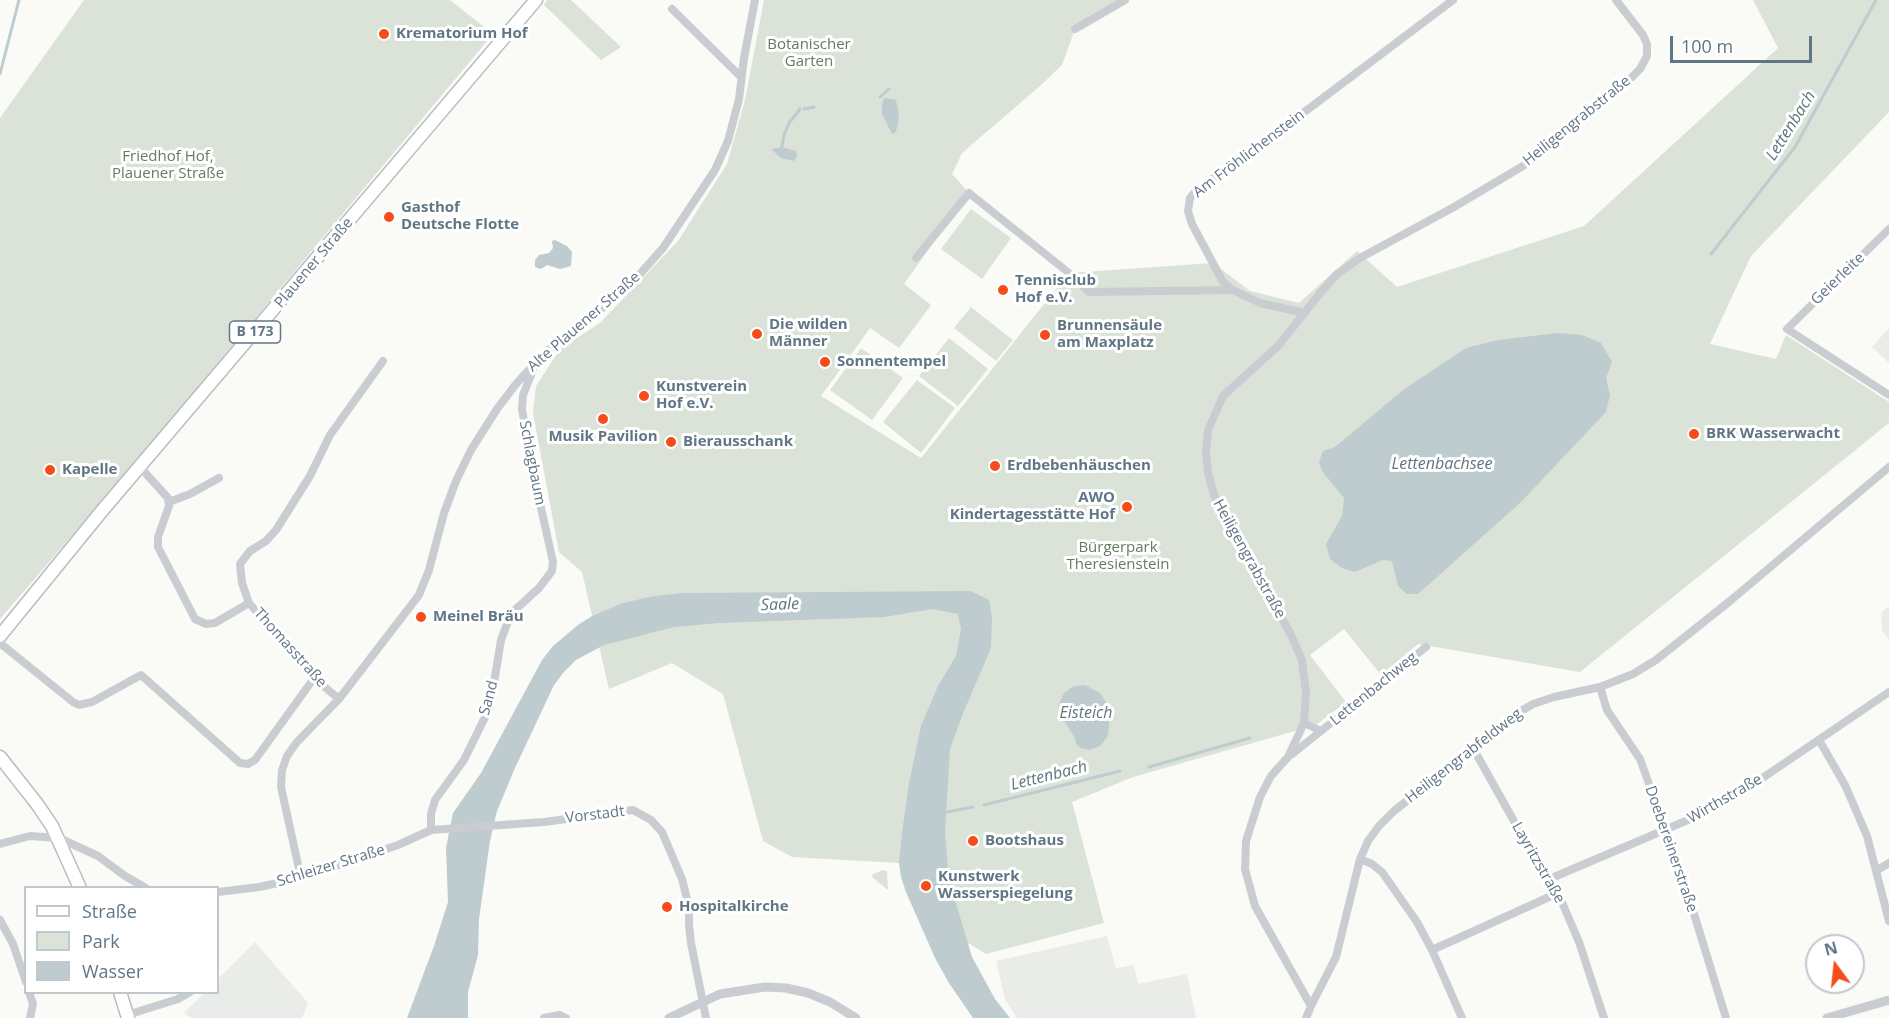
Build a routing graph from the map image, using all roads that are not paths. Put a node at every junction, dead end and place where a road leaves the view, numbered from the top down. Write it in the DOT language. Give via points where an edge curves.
graph roads {
  1 [pos="536,0"];
  2 [pos="755,0"];
  3 [pos="1125,0"];
  4 [pos="1453,0"];
  5 [pos="1616,0"];
  6 [pos="672,9"];
  7 [pos="1075,29"];
  8 [pos="741,77"];
  9 [pos="1889,229"];
  10 [pos="916,258"];
  11 [pos="1233,290"];
  12 [pos="1305,313"];
  13 [pos="540,358"];
  14 [pos="383,361"];
  15 [pos="1889,395"];
  16 [pos="140,467"];
  17 [pos="1889,467"];
  18 [pos="219,478"];
  19 [pos="169,502"];
  20 [pos="552,571"];
  21 [pos="249,603"];
  22 [pos="0,636"];
  23 [pos="0,643"];
  24 [pos="1426,646"];
  25 [pos="314,678"];
  26 [pos="1600,687"];
  27 [pos="1889,692"];
  28 [pos="339,699"];
  29 [pos="1305,723"];
  30 [pos="1321,732"];
  31 [pos="1819,740"];
  32 [pos="1473,748"];
  33 [pos="0,757"];
  34 [pos="1288,758"];
  35 [pos="441,829"];
  36 [pos="431,830"];
  37 [pos="1666,830"];
  38 [pos="59,838"];
  39 [pos="0,844"];
  40 [pos="1360,859"];
  41 [pos="1889,862"];
  42 [pos="1876,871"];
  43 [pos="301,878"];
  44 [pos="1547,880"];
  45 [pos="79,886"];
  46 [pos="142,886"];
  47 [pos="219,892"];
  48 [pos="1558,893"];
  49 [pos="0,920"];
  50 [pos="1889,921"];
  51 [pos="1432,950"];
  52 [pos="24,976"];
  53 [pos="29,994"];
  54 [pos="120,994"];
  55 [pos="188,994"];
  56 [pos="1889,1000"];
  57 [pos="702,1002"];
  58 [pos="1311,1006"];
  59 [pos="127,1016"];
  60 [pos="30,1018"];
  61 [pos="544,1018"];
  62 [pos="566,1018"];
  63 [pos="669,1018"];
  64 [pos="706,1018"];
  65 [pos="856,1018"];
  66 [pos="1306,1018"];
  67 [pos="1462,1018"];
  68 [pos="1604,1018"];
  69 [pos="1726,1018"];
  70 [pos="1827,1018"];
  1 -- 16 [label="main road, Plauener Straße / B 173"];
  2 -- 8 [label="street, Alte Plauener Straße"];
  3 -- 7 [label="street"];
  4 -- 11 [label="street, Am Fröhlichenstein" via="1190,198 1192,224 1223,282"];
  5 -- 12 [label="street, Heiligengrabstraße" via="1647,44 1647,56 1640,69 1533,160 1337,274"];
  6 -- 8 [label="street"];
  8 -- 13 [label="street, Alte Plauener Straße" via="728,141 715,170 663,248 604,307"];
  9 -- 15 [label="street, Geierleite" via="1786,329"];
  10 -- 11 [label="street" via="969,193 1089,292"];
  11 -- 12 [label="street, Am Fröhlichenstein" via="1260,303"];
  12 -- 29 [label="street, Heiligengrabstraße" via="1278,346 1223,396 1208,430 1206,451 1214,495 1302,660"];
  13 -- 20 [label="street, Schlagbaum" via="523,395 522,409"];
  13 -- 28 [label="street, Alte Plauener Straße" via="497,409 471,450 444,513 419,595"];
  14 -- 21 [label="street" via="330,435 276,530 240,564"];
  16 -- 19 [label="street"];
  16 -- 22 [label="main road, Plauener Straße / B 173"];
  17 -- 26 [label="street, Heiligengrabfeldweg" via="1656,660"];
  18 -- 19 [label="street"];
  19 -- 21 [label="street, Thomasstraße" via="158,547 195,619 215,623"];
  20 -- 36 [label="street, Sand" via="507,624 490,707 464,760 435,800"];
  21 -- 25 [label="street, Thomasstraße"];
  23 -- 25 [label="street" via="79,705 141,675 240,763 248,764 255,760"];
  24 -- 30 [label="street, Lettenbachweg"];
  25 -- 28 [label="street, Thomasstraße"];
  26 -- 32 [label="street, Heiligengrabfeldweg" via="1533,704"];
  26 -- 37 [label="street, Doebereinerstraße" via="1608,710 1640,759"];
  27 -- 31 [label="street, Wirthstraße"];
  28 -- 43 [label="street, Alte Plauener Straße" via="297,742 282,770 281,787"];
  29 -- 30 [label="street, Lettenbachweg"];
  29 -- 34 [label="street, Heiligengrabstraße"];
  30 -- 34 [label="street, Lettenbachweg"];
  31 -- 37 [label="street, Wirthstraße" via="1711,808"];
  31 -- 42 [label="street" via="1863,825"];
  32 -- 40 [label="street, Heiligengrabfeldweg" via="1394,811 1373,834"];
  32 -- 44 [label="street, Layritzstraße"];
  33 -- 38 [label="main road"];
  34 -- 58 [label="street, Heiligengrabstraße" via="1271,776 1260,797 1246,842 1245,869 1255,906"];
  35 -- 36 [label="street, Schleizer Straße"];
  35 -- 57 [label="street, Vorstadt" via="633,810 651,819 662,832 682,879"];
  36 -- 43 [label="street, Schleizer Straße"];
  37 -- 44 [label="street, Wirthstraße"];
  37 -- 69 [label="street, Doebereinerstraße"];
  38 -- 39 [label="street" via="30,836"];
  38 -- 45 [label="main road"];
  38 -- 46 [label="street" via="98,856"];
  40 -- 51 [label="street" via="1382,872"];
  40 -- 58 [label="street, Heiligengrabfeldweg" via="1336,957"];
  41 -- 42 [label="street"];
  42 -- 50 [label="street"];
  43 -- 47 [label="street, Schleizer Straße"];
  44 -- 48 [label="street, Layritzstraße"];
  48 -- 51 [label="street"];
  48 -- 68 [label="street, Layritzstraße"];
  49 -- 52 [label="street"];
  51 -- 67 [label="street"];
  53 -- 60 [label="street" via="33,1004"];
  54 -- 59 [label="main road"];
  55 -- 59 [label="street"];
  56 -- 70 [label="street"];
  57 -- 63 [label="street"];
  57 -- 64 [label="street, Vorstadt"];
  57 -- 65 [label="street" via="736,990 786,988 819,997"];
  58 -- 66 [label="street"];
  61 -- 62 [label="street"];
}
